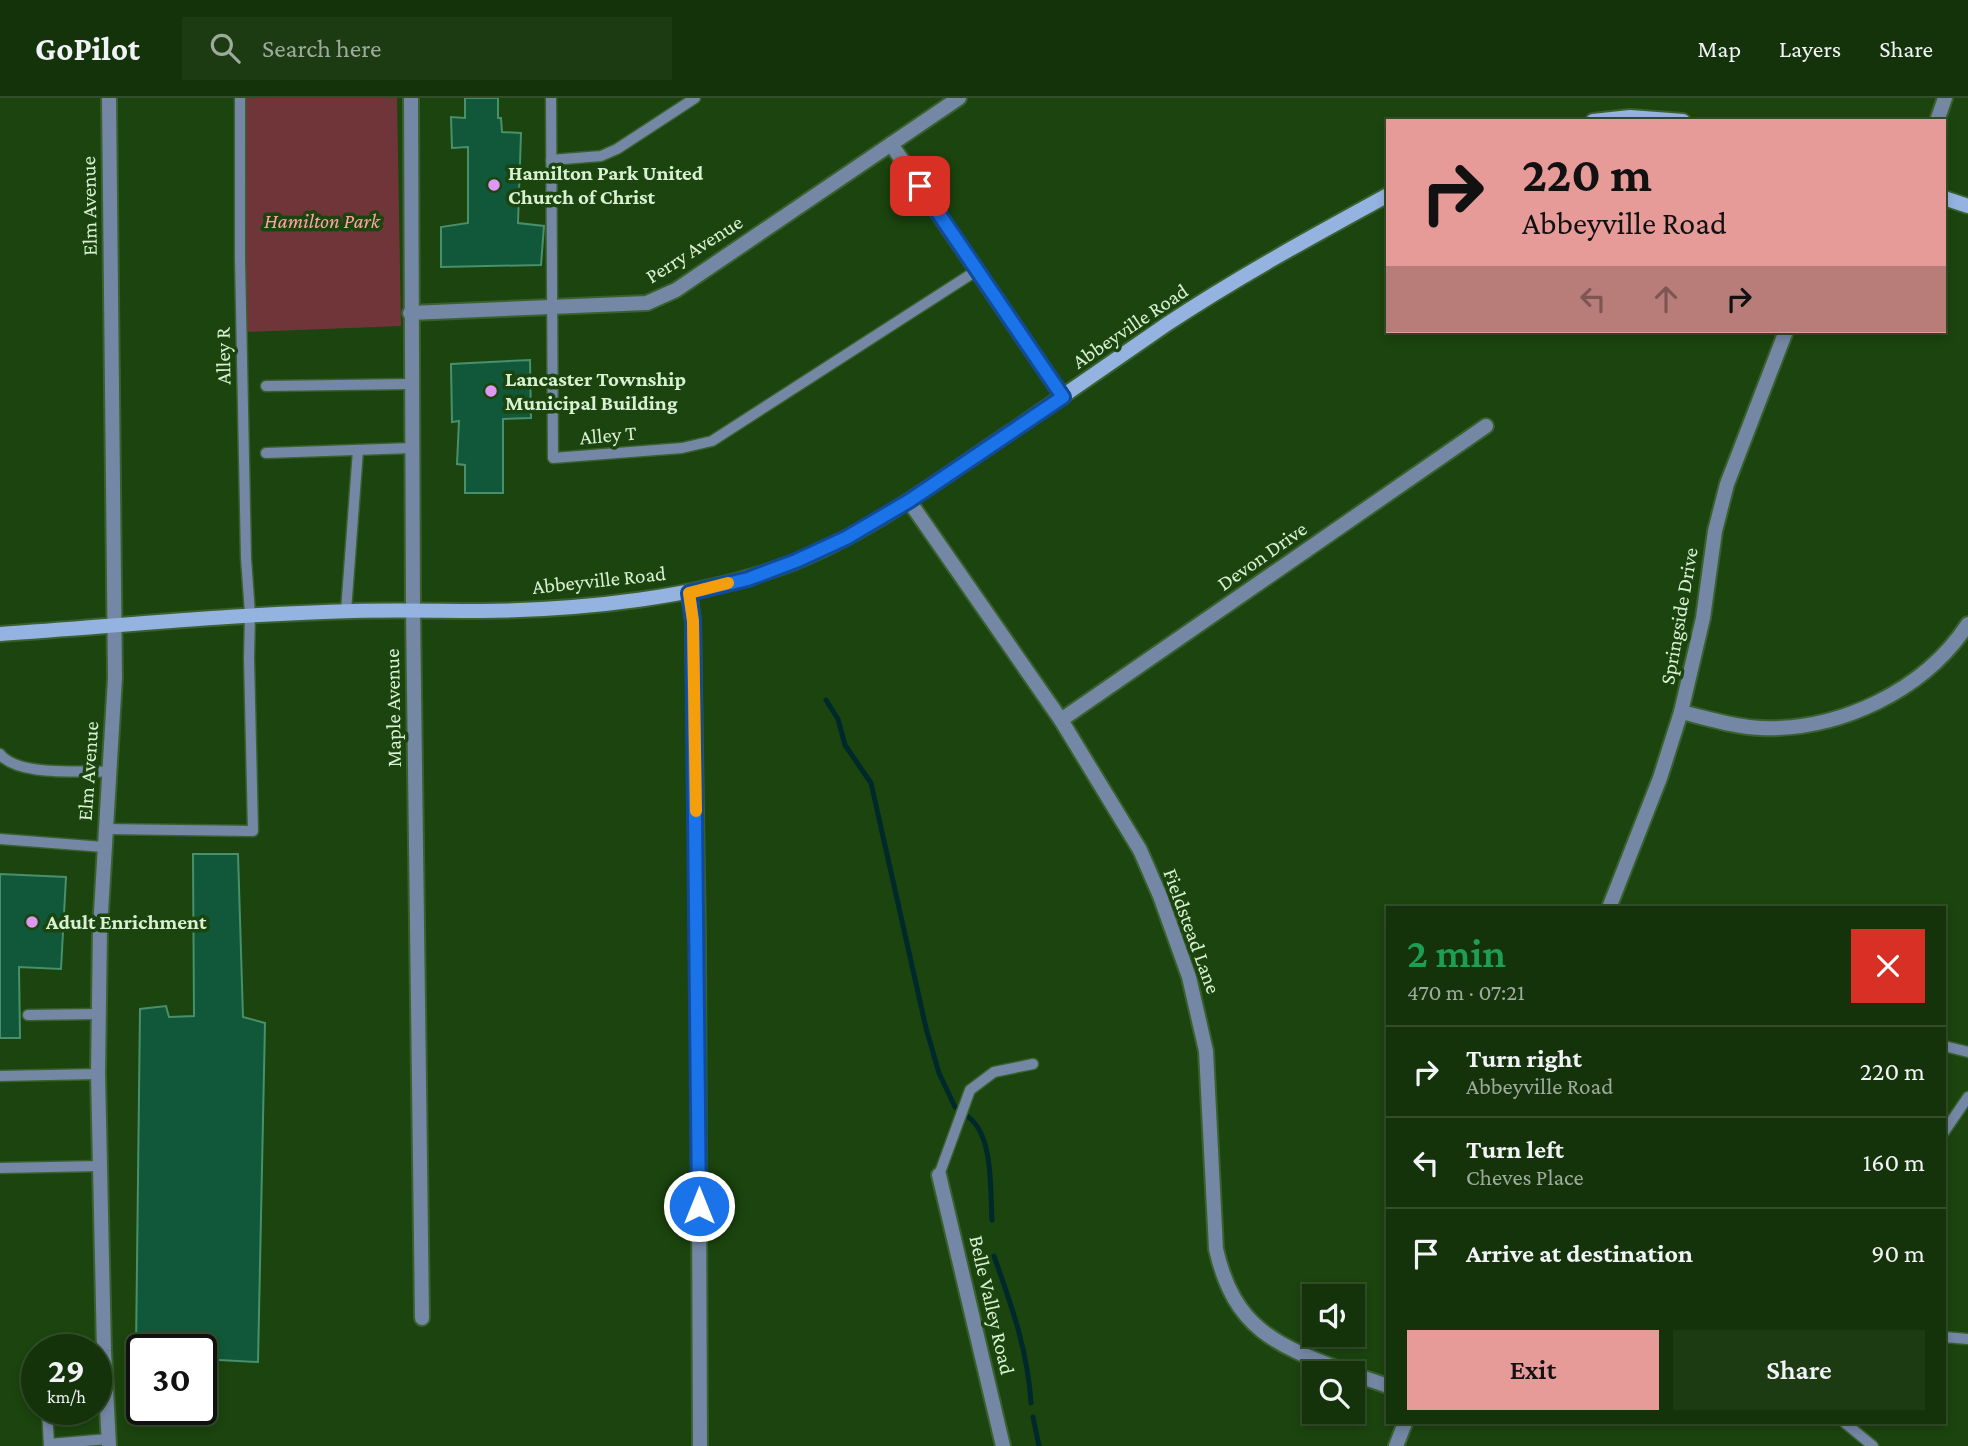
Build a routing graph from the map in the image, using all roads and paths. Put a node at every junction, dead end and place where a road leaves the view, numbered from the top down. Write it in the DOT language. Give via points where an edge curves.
graph roads {
  1 [pos="109,98"];
  2 [pos="240,98"];
  3 [pos="411,98"];
  4 [pos="551,98"];
  5 [pos="695,98"];
  6 [pos="959,98"];
  7 [pos="1945,98"];
  8 [pos="1612,119"];
  9 [pos="1656,119"];
  10 [pos="1938,119"];
  11 [pos="891,144"];
  12 [pos="551,160"];
  13 [pos="1386,196"];
  14 [pos="1946,199"];
  15 [pos="1968,206"];
  16 [pos="976,271"];
  17 [pos="553,308"];
  18 [pos="410,313"];
  19 [pos="1785,333"];
  20 [pos="412,384"];
  21 [pos="266,386"];
  22 [pos="1063,397"];
  23 [pos="1486,426"];
  24 [pos="413,449"];
  25 [pos="358,450"];
  26 [pos="266,453"];
  27 [pos="909,501"];
  28 [pos="689,593"];
  29 [pos="413,610"];
  30 [pos="346,611"];
  31 [pos="250,614"];
  32 [pos="1968,624"];
  33 [pos="115,625"];
  34 [pos="0,634"];
  35 [pos="1681,712"];
  36 [pos="1061,720"];
  37 [pos="0,754"];
  38 [pos="110,772"];
  39 [pos="105,829"];
  40 [pos="0,839"];
  41 [pos="104,847"];
  42 [pos="1610,906"];
  43 [pos="99,1014"];
  44 [pos="28,1015"];
  45 [pos="1946,1046"];
  46 [pos="1968,1052"];
  47 [pos="1033,1064"];
  48 [pos="98,1074"];
  49 [pos="0,1076"];
  50 [pos="1968,1097"];
  51 [pos="1946,1129"];
  52 [pos="100,1166"];
  53 [pos="0,1168"];
  54 [pos="939,1175"];
  55 [pos="422,1318"];
  56 [pos="1946,1338"];
  57 [pos="1968,1339"];
  58 [pos="1318,1361"];
  59 [pos="1365,1378"];
  60 [pos="1386,1385"];
  61 [pos="1405,1424"];
  62 [pos="1846,1424"];
  63 [pos="48,1425"];
  64 [pos="109,1442"];
  65 [pos="49,1445"];
  66 [pos="700,1446"];
  67 [pos="1003,1446"];
  68 [pos="1396,1446"];
  69 [pos="1873,1446"];
  1 -- 33 [label="street, Elm Avenue"];
  2 -- 31 [label="lane, Alley R"];
  3 -- 18 [label="street, Maple Avenue"];
  4 -- 12 [label="lane, Alley T"];
  5 -- 12 [label="lane" via="601,156"];
  6 -- 11 [label="street, Perry Avenue"];
  7 -- 10 [label="street"];
  8 -- 9 [label="street"];
  11 -- 16 [label="street"];
  11 -- 17 [label="street, Perry Avenue" via="676,290 647,303"];
  12 -- 17 [label="lane, Alley T"];
  13 -- 22 [label="street, Abbeyville Road" via="1237,280"];
  14 -- 15 [label="street"];
  16 -- 17 [label="lane, Alley T" via="712,441 682,448 553,458"];
  16 -- 22 [label="street"];
  17 -- 18 [label="street, Perry Avenue"];
  18 -- 20 [label="street, Maple Avenue"];
  19 -- 35 [label="street, Springside Drive" via="1727,484"];
  20 -- 21 [label="lane"];
  20 -- 24 [label="street, Maple Avenue"];
  22 -- 27 [label="street, Abbeyville Road"];
  23 -- 36 [label="street, Devon Drive"];
  24 -- 25 [label="lane"];
  24 -- 29 [label="street, Maple Avenue"];
  25 -- 26 [label="lane"];
  25 -- 30 [label="lane"];
  27 -- 28 [label="street, Abbeyville Road" via="796,561"];
  27 -- 36 [label="street, Fieldstead Lane"];
  28 -- 29 [label="street, Abbeyville Road" via="559,607"];
  28 -- 66 [label="street" via="698,926"];
  29 -- 30 [label="street, Abbeyville Road"];
  29 -- 55 [label="street, Maple Avenue"];
  30 -- 31 [label="street, Abbeyville Road"];
  31 -- 33 [label="street, Abbeyville Road"];
  31 -- 39 [label="lane, Alley R" via="253,831"];
  32 -- 35 [label="street" via="1936,661 1909,683 1847,715 1788,728 1759,728"];
  33 -- 34 [label="street, Abbeyville Road"];
  33 -- 38 [label="street, Elm Avenue"];
  35 -- 42 [label="street, Springside Drive"];
  36 -- 58 [label="street, Fieldstead Lane" via="1140,850 1189,977 1206,1051 1216,1249 1222,1273 1243,1313 1272,1339"];
  37 -- 38 [label="lane" via="23,768"];
  38 -- 39 [label="street, Elm Avenue"];
  39 -- 41 [label="street, Elm Avenue"];
  40 -- 41 [label="lane"];
  41 -- 43 [label="street, Elm Avenue"];
  43 -- 44 [label="lane"];
  43 -- 48 [label="street, Elm Avenue"];
  45 -- 46 [label="lane"];
  47 -- 54 [label="lane" via="993,1072 970,1090"];
  48 -- 49 [label="lane"];
  48 -- 52 [label="street, Elm Avenue"];
  50 -- 51 [label="lane"];
  52 -- 53 [label="lane"];
  52 -- 64 [label="street, Elm Avenue"];
  54 -- 67 [label="street, Belle Valley Road"];
  56 -- 57 [label="lane"];
  59 -- 60 [label="street, Fieldstead Lane"];
  61 -- 68 [label="street"];
  62 -- 69 [label="lane"];
  63 -- 65 [label="lane"];
  64 -- 65 [label="lane"];
}
